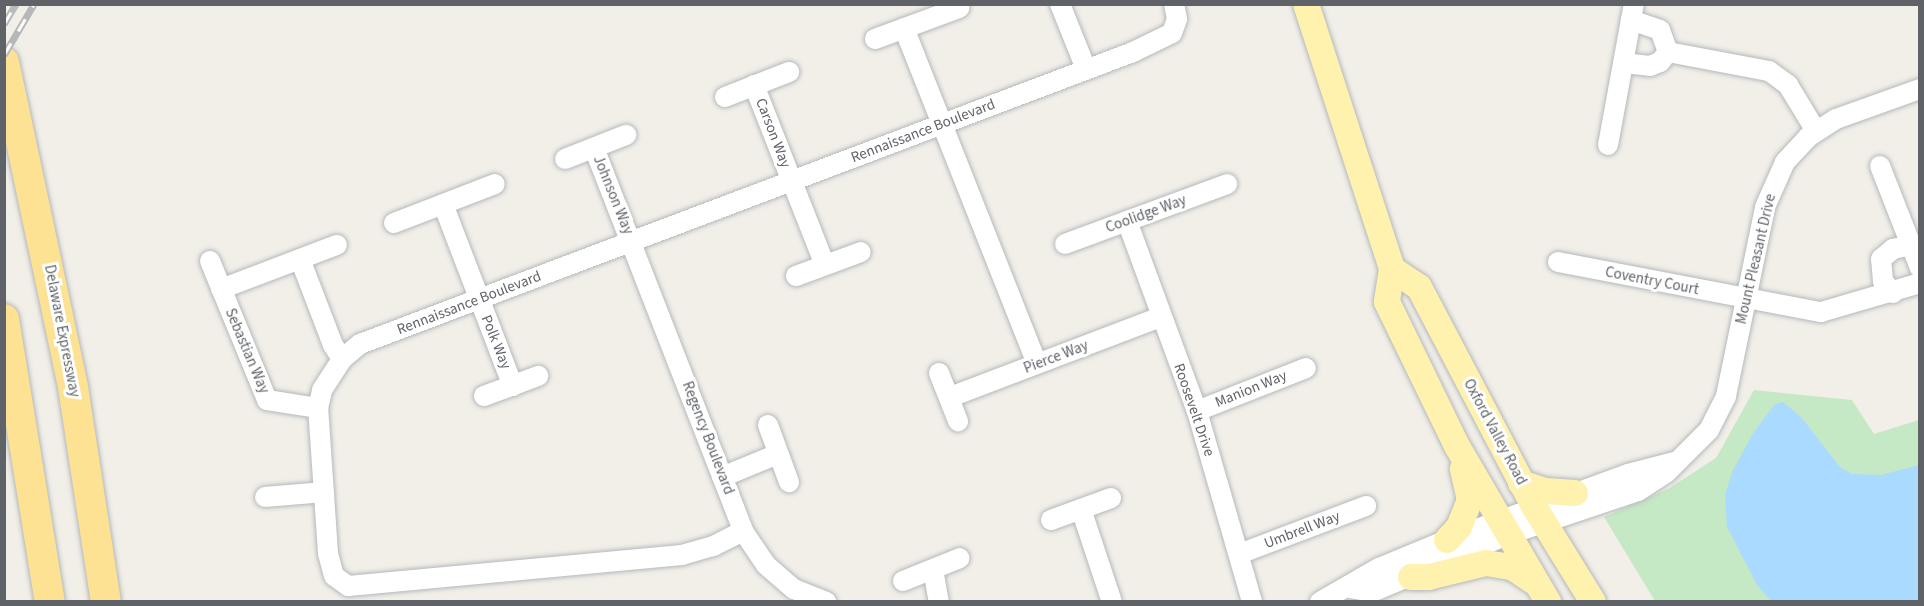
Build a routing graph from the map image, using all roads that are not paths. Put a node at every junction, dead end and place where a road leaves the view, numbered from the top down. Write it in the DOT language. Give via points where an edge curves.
graph roads {
  1 [pos="1060,4"];
  2 [pos="1174,4"];
  3 [pos="1306,4"];
  4 [pos="959,8"];
  5 [pos="1633,12"];
  6 [pos="904,28"];
  7 [pos="875,39"];
  8 [pos="1668,52"];
  9 [pos="4,62"];
  10 [pos="1623,63"];
  11 [pos="1086,69"];
  12 [pos="789,72"];
  13 [pos="754,85"];
  14 [pos="1920,89"];
  15 [pos="725,97"];
  16 [pos="943,124"];
  17 [pos="1816,130"];
  18 [pos="626,135"];
  19 [pos="1608,145"];
  20 [pos="594,148"];
  21 [pos="565,159"];
  22 [pos="1880,166"];
  23 [pos="792,181"];
  24 [pos="495,183"];
  25 [pos="1227,184"];
  26 [pos="443,204"];
  27 [pos="1127,221"];
  28 [pos="394,223"];
  29 [pos="632,241"];
  30 [pos="1065,244"];
  31 [pos="337,245"];
  32 [pos="1912,245"];
  33 [pos="861,252"];
  34 [pos="300,259"];
  35 [pos="210,261"];
  36 [pos="1558,262"];
  37 [pos="825,265"];
  38 [pos="1920,268"];
  39 [pos="1392,269"];
  40 [pos="796,276"];
  41 [pos="1920,284"];
  42 [pos="221,289"];
  43 [pos="1893,293"];
  44 [pos="479,299"];
  45 [pos="1747,300"];
  46 [pos="1161,317"];
  47 [pos="4,319"];
  48 [pos="342,359"];
  49 [pos="1037,364"];
  50 [pos="1306,368"];
  51 [pos="939,373"];
  52 [pos="538,376"];
  53 [pos="513,386"];
  54 [pos="484,396"];
  55 [pos="950,397"];
  56 [pos="318,408"];
  57 [pos="1197,411"];
  58 [pos="958,421"];
  59 [pos="768,425"];
  60 [pos="1457,446"];
  61 [pos="778,454"];
  62 [pos="1677,461"];
  63 [pos="722,477"];
  64 [pos="789,482"];
  65 [pos="1521,483"];
  66 [pos="324,492"];
  67 [pos="1575,493"];
  68 [pos="265,497"];
  69 [pos="1111,498"];
  70 [pos="1366,506"];
  71 [pos="1081,509"];
  72 [pos="1539,515"];
  73 [pos="1051,520"];
  74 [pos="1503,528"];
  75 [pos="743,531"];
  76 [pos="1447,540"];
  77 [pos="1239,554"];
  78 [pos="960,558"];
  79 [pos="933,569"];
  80 [pos="1411,577"];
  81 [pos="903,580"];
  82 [pos="1350,588"];
  83 [pos="1542,592"];
  84 [pos="50,602"];
  85 [pos="106,602"];
  86 [pos="826,602"];
  87 [pos="939,602"];
  88 [pos="1112,602"];
  89 [pos="1252,602"];
  90 [pos="1320,602"];
  91 [pos="1593,602"];
  1 -- 11 [label="street"];
  2 -- 11 [label="street, Rennaissance Boulevard" via="1177,19 1172,33"];
  3 -- 39 [label="main road"];
  4 -- 6 [label="street"];
  5 -- 8 [label="street" via="1660,30"];
  5 -- 10 [label="street"];
  6 -- 7 [label="street"];
  6 -- 16 [label="street"];
  8 -- 10 [label="street" via="1650,66"];
  8 -- 17 [label="street" via="1769,70 1788,85"];
  9 -- 85 [label="highway, Delaware Expressway" via="73,387"];
  10 -- 19 [label="street"];
  11 -- 16 [label="street, Rennaissance Boulevard"];
  12 -- 13 [label="street"];
  13 -- 15 [label="street"];
  13 -- 23 [label="street, Carson Way"];
  14 -- 17 [label="street, Mount Pleasant Drive"];
  16 -- 23 [label="street, Rennaissance Boulevard"];
  16 -- 49 [label="street"];
  17 -- 45 [label="street, Mount Pleasant Drive" via="1785,162 1769,195"];
  18 -- 20 [label="street"];
  20 -- 21 [label="street"];
  20 -- 29 [label="street, Johnson Way"];
  22 -- 32 [label="street"];
  23 -- 29 [label="street, Rennaissance Boulevard"];
  23 -- 37 [label="street, Carson Way"];
  24 -- 26 [label="street"];
  25 -- 27 [label="street, Coolidge Way"];
  26 -- 28 [label="street"];
  26 -- 44 [label="street, Polk Way"];
  27 -- 30 [label="street, Coolidge Way"];
  27 -- 46 [label="street, Roosevelt Drive"];
  29 -- 44 [label="street, Rennaissance Boulevard"];
  29 -- 63 [label="street, Regency Boulevard"];
  31 -- 34 [label="street, Sebastian Way"];
  32 -- 38 [label="street"];
  32 -- 43 [label="street" via="1893,249 1881,259 1883,281"];
  33 -- 37 [label="street"];
  34 -- 42 [label="street, Sebastian Way"];
  34 -- 48 [label="street"];
  35 -- 42 [label="street, Sebastian Way"];
  36 -- 45 [label="street, Coventry Court"];
  37 -- 40 [label="street"];
  39 -- 60 [label="main road" via="1387,302"];
  39 -- 65 [label="main road, Oxford Valley Road" via="1419,287"];
  41 -- 43 [label="street, Coventry Court"];
  42 -- 56 [label="street, Sebastian Way" via="267,400"];
  43 -- 45 [label="street, Coventry Court" via="1821,312"];
  44 -- 48 [label="street, Rennaissance Boulevard" via="360,344"];
  44 -- 53 [label="street, Polk Way"];
  45 -- 62 [label="street, Mount Pleasant Drive" via="1719,414 1709,430"];
  46 -- 49 [label="street, Pierce Way"];
  46 -- 57 [label="street, Roosevelt Drive"];
  47 -- 84 [label="highway" via="24,423"];
  48 -- 56 [label="street, Rennaissance Boulevard" via="322,390"];
  49 -- 55 [label="street, Pierce Way"];
  50 -- 57 [label="street, Manion Way"];
  51 -- 55 [label="street"];
  52 -- 53 [label="street"];
  53 -- 54 [label="street"];
  55 -- 58 [label="street"];
  56 -- 66 [label="street, Rennaissance Boulevard"];
  57 -- 77 [label="street, Roosevelt Drive"];
  59 -- 61 [label="street"];
  60 -- 74 [label="main road"];
  60 -- 76 [label="main road" via="1470,500 1459,527"];
  61 -- 63 [label="street"];
  61 -- 64 [label="street"];
  62 -- 67 [label="street, Mount Pleasant Drive"];
  62 -- 72 [label="street, Mount Pleasant Drive" via="1654,483 1638,491"];
  63 -- 75 [label="street, Regency Boulevard"];
  65 -- 67 [label="main road" via="1546,491"];
  65 -- 72 [label="main road, Oxford Valley Road"];
  66 -- 68 [label="street"];
  66 -- 75 [label="street, Rennaissance Boulevard" via="334,576 348,586 682,555"];
  67 -- 72 [label="street, Mount Pleasant Drive"];
  69 -- 71 [label="street"];
  70 -- 77 [label="street, Umbrell Way"];
  71 -- 73 [label="street"];
  71 -- 88 [label="street"];
  72 -- 74 [label="street, Mount Pleasant Drive"];
  72 -- 91 [label="main road, Oxford Valley Road"];
  74 -- 76 [label="street"];
  74 -- 80 [label="street"];
  74 -- 83 [label="main road"];
  75 -- 86 [label="street, Regency Boulevard" via="766,565 794,589"];
  76 -- 82 [label="street" via="1379,568"];
  77 -- 89 [label="street, Roosevelt Drive"];
  78 -- 79 [label="street"];
  79 -- 81 [label="street"];
  79 -- 87 [label="street"];
  80 -- 82 [label="street" via="1372,592"];
  80 -- 83 [label="main road" via="1429,577 1486,563 1512,567"];
  82 -- 90 [label="street"];
}
